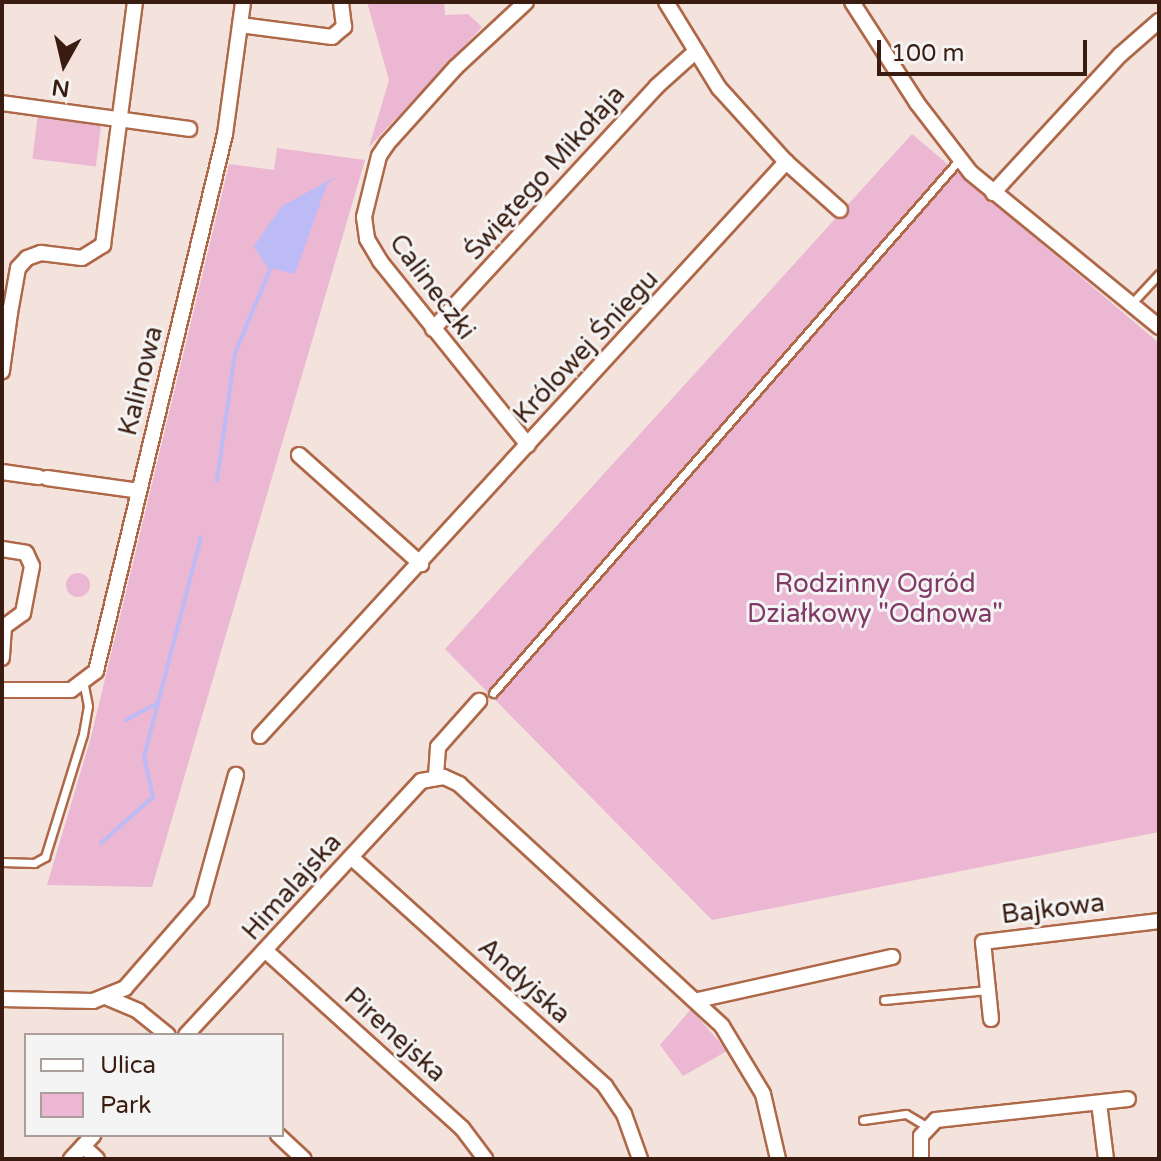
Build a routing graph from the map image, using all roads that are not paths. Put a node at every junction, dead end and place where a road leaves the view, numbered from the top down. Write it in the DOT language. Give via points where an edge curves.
graph roads {
  1 [pos="135,2"];
  2 [pos="243,2"];
  3 [pos="341,2"];
  4 [pos="526,2"];
  5 [pos="666,2"];
  6 [pos="860,5"];
  7 [pos="1159,21"];
  8 [pos="240,25"];
  9 [pos="695,52"];
  10 [pos="2,103"];
  11 [pos="118,119"];
  12 [pos="189,129"];
  13 [pos="960,159"];
  14 [pos="786,162"];
  15 [pos="993,193"];
  16 [pos="840,210"];
  17 [pos="1159,274"];
  18 [pos="1131,304"];
  19 [pos="6,312"];
  20 [pos="1159,327"];
  21 [pos="433,329"];
  22 [pos="2,371"];
  23 [pos="528,445"];
  24 [pos="299,455"];
  25 [pos="2,472"];
  26 [pos="139,491"];
  27 [pos="2,549"];
  28 [pos="421,564"];
  29 [pos="3,625"];
  30 [pos="2,658"];
  31 [pos="84,685"];
  32 [pos="2,690"];
  33 [pos="493,693"];
  34 [pos="479,701"];
  35 [pos="260,736"];
  36 [pos="236,775"];
  37 [pos="436,776"];
  38 [pos="351,857"];
  39 [pos="2,862"];
  40 [pos="1159,921"];
  41 [pos="266,951"];
  42 [pos="892,957"];
  43 [pos="988,990"];
  44 [pos="108,998"];
  45 [pos="2,999"];
  46 [pos="698,1000"];
  47 [pos="884,1000"];
  48 [pos="991,1019"];
  49 [pos="165,1033"];
  50 [pos="188,1033"];
  51 [pos="1128,1099"];
  52 [pos="1099,1103"];
  53 [pos="863,1120"];
  54 [pos="926,1126"];
  55 [pos="280,1137"];
  56 [pos="88,1141"];
  57 [pos="71,1159"];
  58 [pos="97,1159"];
  59 [pos="304,1159"];
  60 [pos="485,1159"];
  61 [pos="640,1159"];
  62 [pos="778,1159"];
  63 [pos="921,1159"];
  64 [pos="1106,1159"];
  1 -- 11 [label="street"];
  2 -- 8 [label="street, Kalinowa"];
  3 -- 8 [label="street" via="346,20 340,34 332,37"];
  4 -- 21 [label="street, Calineczki" via="397,131 379,156 369,189 367,239"];
  5 -- 9 [label="street"];
  6 -- 13 [label="street"];
  7 -- 15 [label="street" via="1120,55"];
  8 -- 26 [label="street, Kalinowa" via="225,134"];
  9 -- 14 [label="street"];
  9 -- 21 [label="street, Świętego Mikołaja" via="657,86"];
  10 -- 11 [label="street"];
  11 -- 12 [label="street"];
  11 -- 19 [label="street" via="103,245 82,258 41,253 27,258 18,268"];
  13 -- 15 [label="street"];
  13 -- 33 [label="lane"];
  14 -- 16 [label="street"];
  14 -- 23 [label="street, Królowej Śniegu"];
  15 -- 18 [label="street"];
  17 -- 18 [label="lane"];
  18 -- 20 [label="street"];
  19 -- 22 [label="street"];
  21 -- 23 [label="street, Calineczki"];
  23 -- 28 [label="street, Królowej Śniegu"];
  24 -- 28 [label="street"];
  25 -- 26 [label="street"];
  26 -- 31 [label="street, Kalinowa" via="98,664"];
  27 -- 29 [label="street" via="26,553 32,566 23,613"];
  28 -- 35 [label="street, Królowej Śniegu"];
  29 -- 30 [label="street"];
  31 -- 32 [label="street" via="71,690"];
  31 -- 39 [label="lane" via="88,706 83,734 45,857 34,863"];
  34 -- 37 [label="street" via="438,747"];
  36 -- 44 [label="street" via="201,901 125,988"];
  37 -- 38 [label="street, Himalajska" via="421,781"];
  37 -- 46 [label="street" via="459,784"];
  38 -- 41 [label="street, Himalajska"];
  38 -- 61 [label="street, Andyjska" via="605,1086 624,1114"];
  40 -- 43 [label="street, Bajkowa" via="983,942"];
  41 -- 50 [label="street, Himalajska"];
  41 -- 60 [label="street, Pirenejska" via="462,1128"];
  42 -- 46 [label="street"];
  43 -- 47 [label="lane"];
  43 -- 48 [label="street, Bajkowa"];
  44 -- 45 [label="street"];
  44 -- 49 [label="street" via="129,1006"];
  46 -- 62 [label="street" via="750,1067 769,1114"];
  51 -- 52 [label="street"];
  52 -- 54 [label="street" via="954,1117"];
  52 -- 64 [label="street"];
  53 -- 54 [label="lane" via="906,1114"];
  54 -- 63 [label="street"];
  55 -- 59 [label="street"];
  56 -- 57 [label="street"];
  56 -- 58 [label="street"];
}
